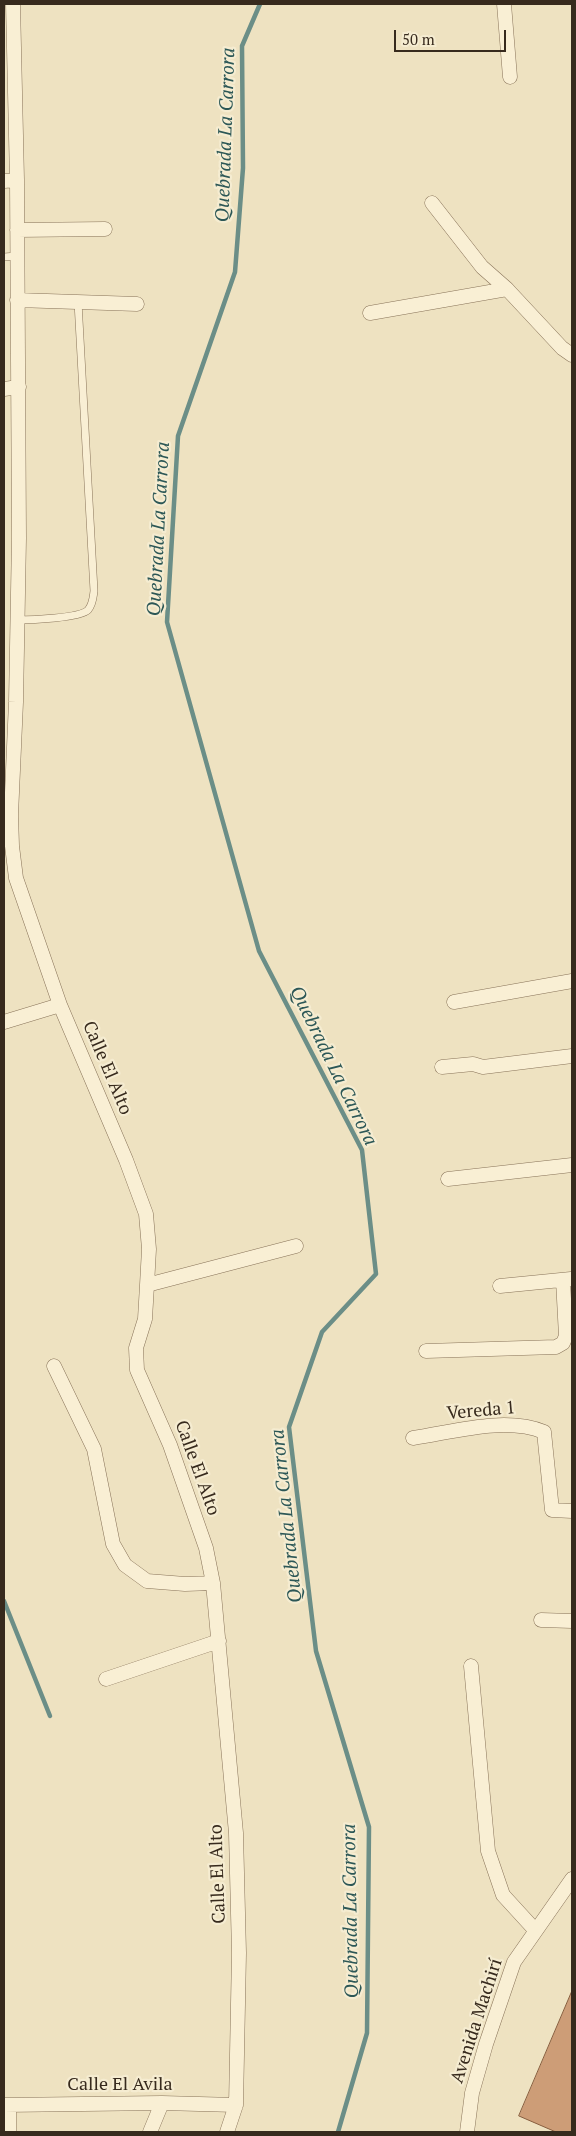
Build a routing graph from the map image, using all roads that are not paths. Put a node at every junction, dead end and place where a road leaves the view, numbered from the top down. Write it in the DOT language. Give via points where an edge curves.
graph roads {
  1 [pos="13,4"];
  2 [pos="504,4"];
  3 [pos="510,77"];
  4 [pos="10,181"];
  5 [pos="432,203"];
  6 [pos="105,229"];
  7 [pos="17,230"];
  8 [pos="10,256"];
  9 [pos="507,289"];
  10 [pos="17,300"];
  11 [pos="78,302"];
  12 [pos="137,304"];
  13 [pos="370,313"];
  14 [pos="572,355"];
  15 [pos="19,386"];
  16 [pos="4,389"];
  17 [pos="17,620"];
  18 [pos="572,981"];
  19 [pos="454,1002"];
  20 [pos="60,1005"];
  21 [pos="4,1022"];
  22 [pos="572,1056"];
  23 [pos="442,1067"];
  24 [pos="572,1165"];
  25 [pos="448,1179"];
  26 [pos="296,1246"];
  27 [pos="568,1279"];
  28 [pos="147,1285"];
  29 [pos="500,1286"];
  30 [pos="426,1351"];
  31 [pos="54,1366"];
  32 [pos="413,1438"];
  33 [pos="572,1511"];
  34 [pos="213,1583"];
  35 [pos="541,1620"];
  36 [pos="572,1621"];
  37 [pos="219,1641"];
  38 [pos="470,1666"];
  39 [pos="106,1678"];
  40 [pos="572,1879"];
  41 [pos="535,1930"];
  42 [pos="162,2103"];
  43 [pos="6,2105"];
  44 [pos="236,2105"];
  45 [pos="9,2132"];
  46 [pos="150,2132"];
  47 [pos="227,2132"];
  48 [pos="467,2132"];
  1 -- 4 [label="street, Calle El Alto"];
  2 -- 3 [label="street"];
  4 -- 7 [label="street, Calle El Alto"];
  5 -- 9 [label="street" via="482,267"];
  6 -- 7 [label="street"];
  7 -- 8 [label="street, Calle El Alto"];
  8 -- 10 [label="street, Calle El Alto"];
  9 -- 13 [label="street"];
  9 -- 14 [label="street"];
  10 -- 11 [label="street"];
  10 -- 15 [label="street, Calle El Alto"];
  11 -- 12 [label="street"];
  11 -- 17 [label="lane" via="94,591 92,604 86,612 78,614"];
  15 -- 16 [label="street"];
  15 -- 17 [label="street, Calle El Alto"];
  17 -- 20 [label="street, Calle El Alto" via="12,846 16,878"];
  18 -- 19 [label="street"];
  20 -- 21 [label="street"];
  20 -- 28 [label="street, Calle El Alto" via="146,1214 149,1249"];
  22 -- 23 [label="street" via="483,1067 473,1064"];
  24 -- 25 [label="street"];
  26 -- 28 [label="street"];
  27 -- 29 [label="street"];
  27 -- 30 [label="street" via="563,1344 556,1347"];
  28 -- 34 [label="street, Calle El Alto" via="145,1318 136,1348 137,1370 170,1445 206,1548"];
  31 -- 34 [label="street" via="94,1448 113,1544 124,1565 147,1581"];
  32 -- 33 [label="street, Vereda 1" via="502,1424 544,1432 552,1510"];
  34 -- 37 [label="street, Calle El Alto"];
  35 -- 36 [label="street"];
  37 -- 39 [label="street"];
  37 -- 44 [label="street, Calle El Alto" via="236,1843 239,1953"];
  38 -- 41 [label="street" via="488,1851 504,1895"];
  40 -- 41 [label="street, Avenida Machirí"];
  41 -- 48 [label="street, Avenida Machirí" via="514,1962 494,2020 472,2093"];
  42 -- 43 [label="street, Calle El Avila"];
  42 -- 44 [label="street, Calle El Avila"];
  42 -- 46 [label="street"];
  43 -- 45 [label="street"];
  44 -- 47 [label="street, Calle El Alto"];
}
